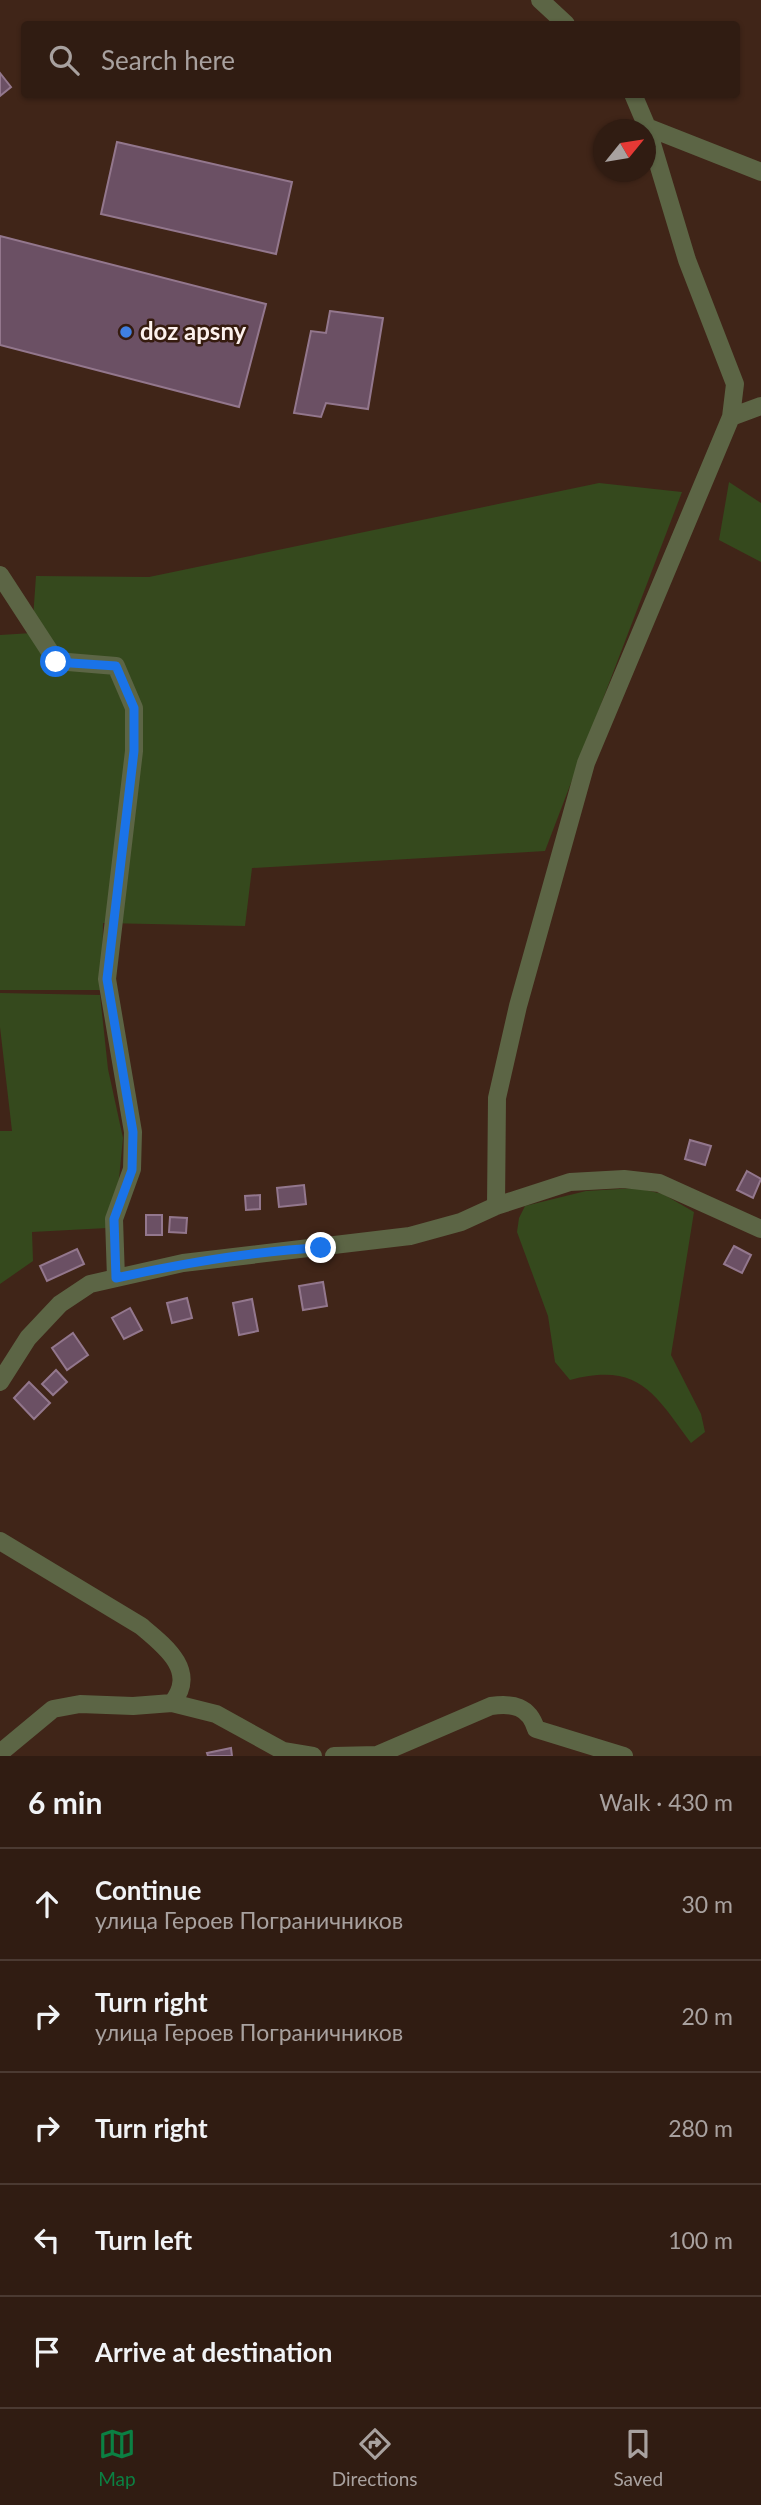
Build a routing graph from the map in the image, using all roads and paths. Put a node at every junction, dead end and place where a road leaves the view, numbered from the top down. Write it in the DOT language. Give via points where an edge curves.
graph roads {
  1 [pos="540,0"];
  2 [pos="563,21"];
  3 [pos="635,98"];
  4 [pos="644,119"];
  5 [pos="656,131"];
  6 [pos="656,157"];
  7 [pos="761,172"];
  8 [pos="761,406"];
  9 [pos="731,417"];
  10 [pos="0,575"];
  11 [pos="496,1206"];
  12 [pos="761,1229"];
  13 [pos="116,1278"];
  14 [pos="0,1382"];
  15 [pos="0,1541"];
  16 [pos="172,1703"];
  17 [pos="0,1753"];
  18 [pos="313,1756"];
  19 [pos="334,1756"];
  20 [pos="624,1756"];
  1 -- 2 [label="street"];
  3 -- 4 [label="street"];
  5 -- 7 [label="street"];
  6 -- 9 [label="street" via="687,260 735,384"];
  8 -- 9 [label="street"];
  9 -- 11 [label="street" via="586,763 497,1098"];
  10 -- 13 [label="street" via="56,662 116,666 134,708 134,751 107,979 133,1132 132,1170 114,1219"];
  11 -- 12 [label="street" via="570,1182 624,1179 659,1183"];
  11 -- 13 [label="street" via="461,1222 410,1236 183,1263"];
  13 -- 14 [label="street" via="90,1284 60,1304 28,1338"];
  15 -- 16 [label="street" via="125,1615 161,1643 184,1679"];
  16 -- 17 [label="street" via="80,1704 53,1709"];
  16 -- 18 [label="street" via="216,1714 283,1751"];
  19 -- 20 [label="street" via="377,1755 507,1703 523,1708 533,1717 536,1729"];
}
